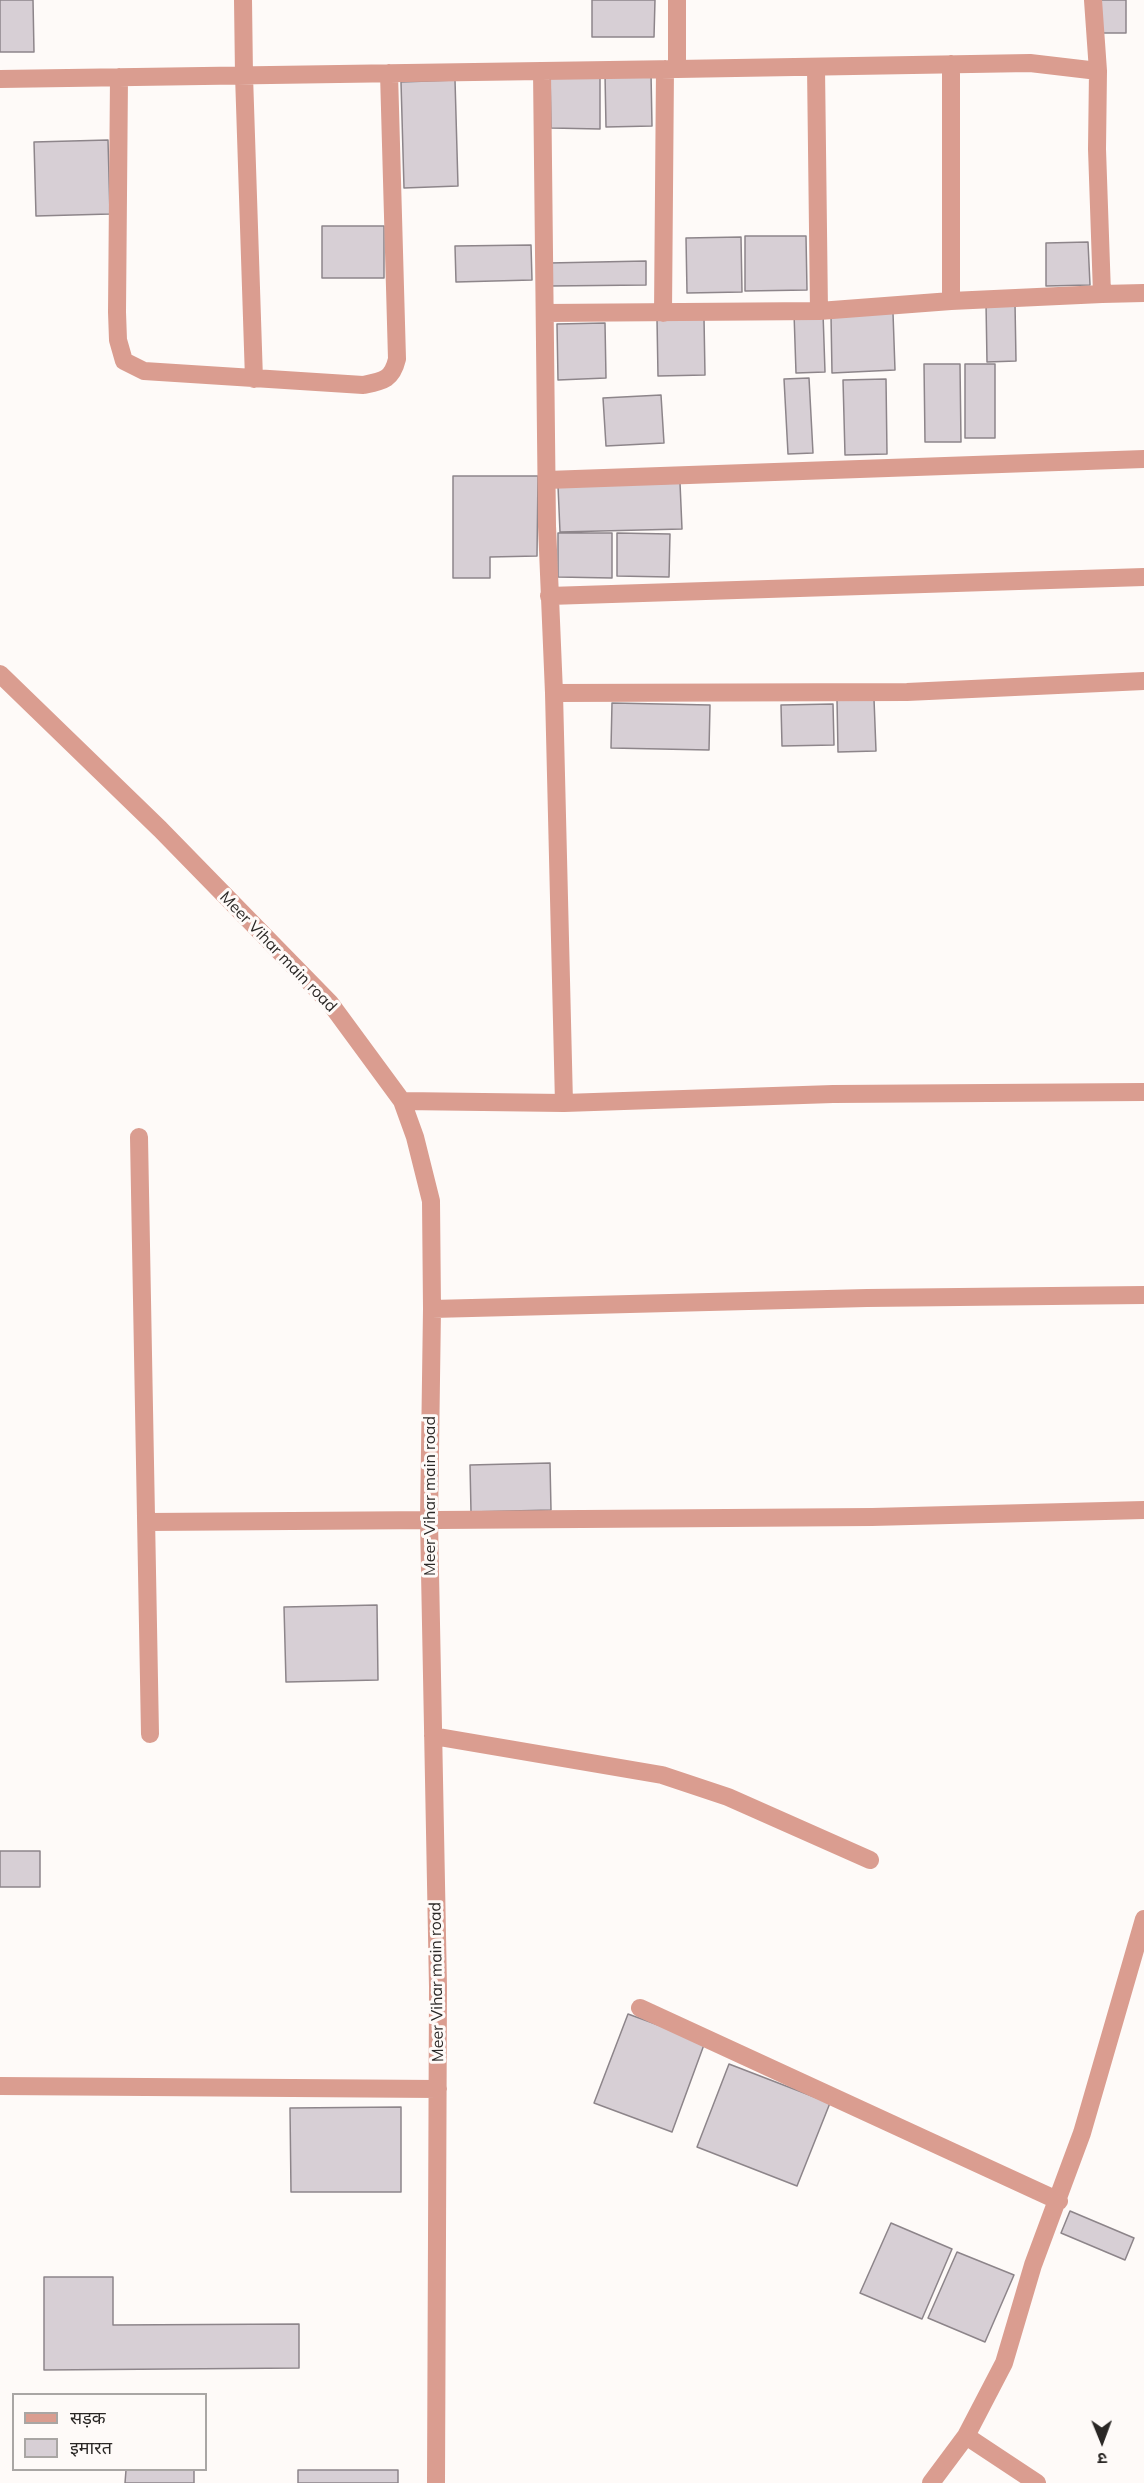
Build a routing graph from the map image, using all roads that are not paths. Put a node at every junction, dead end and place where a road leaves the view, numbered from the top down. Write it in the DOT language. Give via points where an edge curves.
graph roads {
  1 [pos="243,0"];
  2 [pos="677,0"];
  3 [pos="1093,0"];
  4 [pos="951,64"];
  5 [pos="816,67"];
  6 [pos="671,69"];
  7 [pos="542,71"];
  8 [pos="1098,71"];
  9 [pos="389,73"];
  10 [pos="244,75"];
  11 [pos="119,77"];
  12 [pos="0,79"];
  13 [pos="1144,293"];
  14 [pos="1102,294"];
  15 [pos="951,300"];
  16 [pos="819,310"];
  17 [pos="544,313"];
  18 [pos="663,313"];
  19 [pos="254,380"];
  20 [pos="1144,459"];
  21 [pos="547,480"];
  22 [pos="1144,577"];
  23 [pos="549,596"];
  24 [pos="0,674"];
  25 [pos="1144,681"];
  26 [pos="554,693"];
  27 [pos="1144,1092"];
  28 [pos="402,1101"];
  29 [pos="564,1103"];
  30 [pos="139,1137"];
  31 [pos="1144,1295"];
  32 [pos="432,1309"];
  33 [pos="1144,1510"];
  34 [pos="429,1520"];
  35 [pos="147,1522"];
  36 [pos="150,1734"];
  37 [pos="433,1736"];
  38 [pos="870,1860"];
  39 [pos="1144,1919"];
  40 [pos="640,2008"];
  41 [pos="0,2086"];
  42 [pos="438,2088"];
  43 [pos="1059,2201"];
  44 [pos="966,2436"];
  45 [pos="436,2483"];
  46 [pos="931,2483"];
  47 [pos="1037,2483"];
  1 -- 10 [label="street"];
  2 -- 6 [label="street"];
  3 -- 8 [label="street"];
  4 -- 5 [label="street"];
  4 -- 8 [label="street" via="1030,63"];
  4 -- 15 [label="street"];
  5 -- 6 [label="street"];
  5 -- 16 [label="street"];
  6 -- 7 [label="street"];
  6 -- 18 [label="street"];
  7 -- 9 [label="street"];
  7 -- 17 [label="street"];
  8 -- 14 [label="street"];
  9 -- 10 [label="street"];
  9 -- 19 [label="street" via="397,359 394,372 386,379 363,385"];
  10 -- 11 [label="street"];
  10 -- 19 [label="street"];
  11 -- 12 [label="street"];
  11 -- 19 [label="street" via="117,312 124,361 144,371"];
  13 -- 14 [label="street"];
  14 -- 15 [label="street"];
  15 -- 16 [label="street"];
  16 -- 18 [label="street"];
  17 -- 18 [label="street"];
  17 -- 21 [label="street"];
  20 -- 21 [label="street"];
  21 -- 23 [label="street"];
  22 -- 23 [label="street"];
  23 -- 26 [label="street"];
  24 -- 28 [label="street, Meer Vihar main road" via="160,829 330,1004"];
  25 -- 26 [label="street" via="907,692"];
  26 -- 29 [label="street"];
  27 -- 29 [label="street" via="833,1094"];
  28 -- 29 [label="street"];
  28 -- 32 [label="street, Meer Vihar main road" via="431,1201"];
  30 -- 35 [label="street"];
  31 -- 32 [label="street"];
  32 -- 34 [label="street, Meer Vihar main road"];
  33 -- 34 [label="street" via="872,1517"];
  34 -- 35 [label="street"];
  34 -- 37 [label="street, Meer Vihar main road"];
  35 -- 36 [label="street"];
  37 -- 38 [label="street" via="662,1775 728,1797"];
  37 -- 42 [label="street, Meer Vihar main road"];
  39 -- 43 [label="street"];
  40 -- 43 [label="street"];
  41 -- 42 [label="street"];
  42 -- 45 [label="street, Meer Vihar main road"];
  43 -- 44 [label="street" via="1033,2265 1004,2363"];
  44 -- 46 [label="street"];
  44 -- 47 [label="street"];
}
